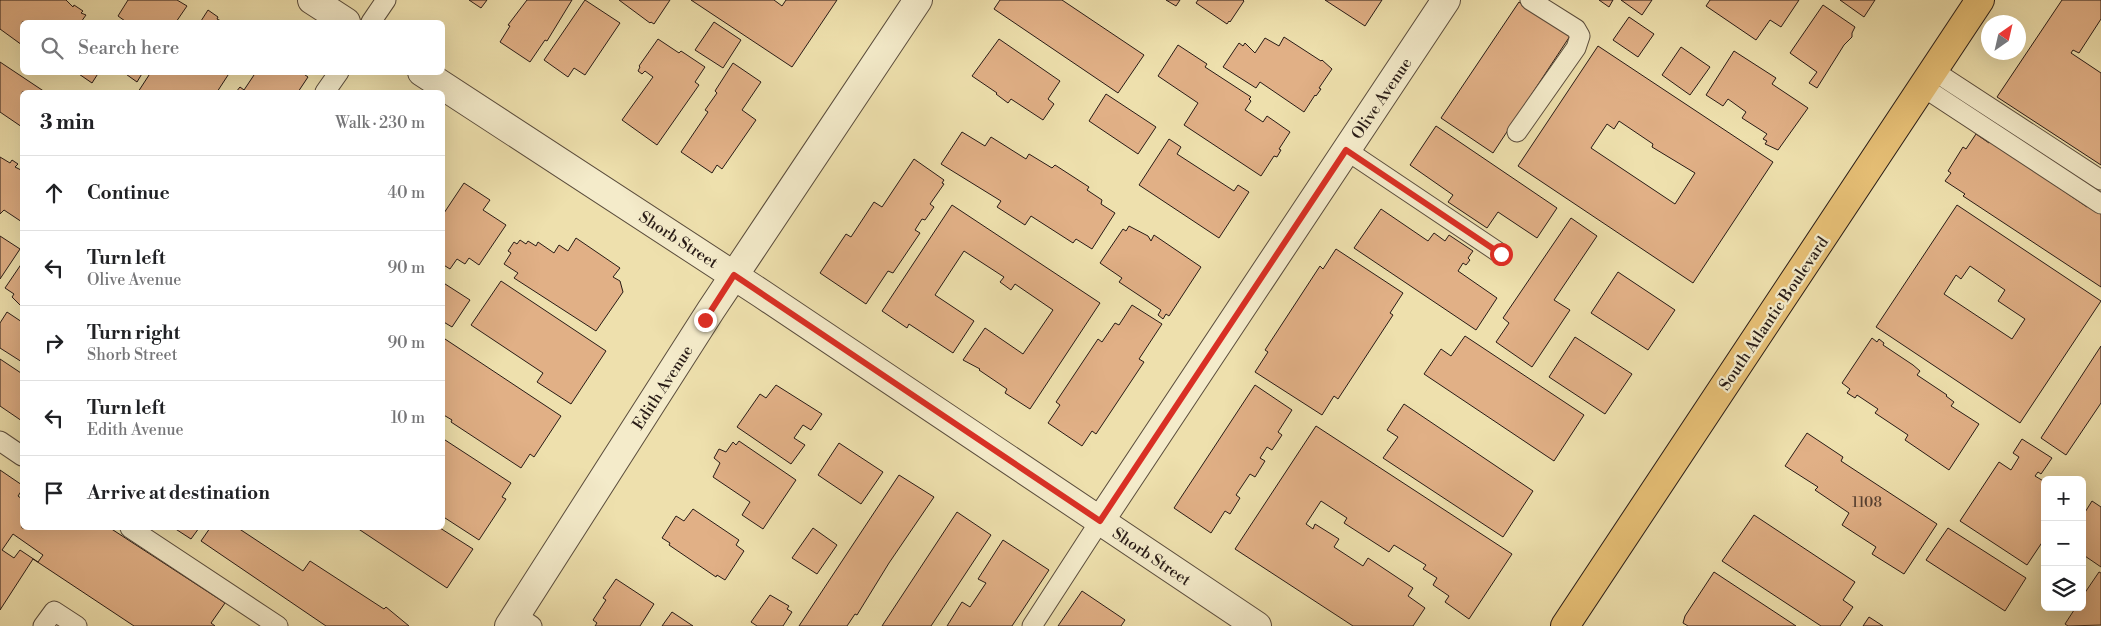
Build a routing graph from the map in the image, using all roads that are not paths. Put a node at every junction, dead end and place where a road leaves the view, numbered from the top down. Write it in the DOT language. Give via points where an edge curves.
graph roads {
  1 [pos="312,0"];
  2 [pos="386,0"];
  3 [pos="918,0"];
  4 [pos="1446,0"];
  5 [pos="1530,0"];
  6 [pos="1980,0"];
  7 [pos="343,20"];
  8 [pos="372,20"];
  9 [pos="336,75"];
  10 [pos="427,75"];
  11 [pos="1928,79"];
  12 [pos="326,90"];
  13 [pos="1517,132"];
  14 [pos="1346,150"];
  15 [pos="2101,180"];
  16 [pos="2101,204"];
  17 [pos="1501,254"];
  18 [pos="734,275"];
  19 [pos="0,441"];
  20 [pos="20,455"];
  21 [pos="1100,521"];
  22 [pos="133,530"];
  23 [pos="519,622"];
  24 [pos="43,626"];
  25 [pos="77,626"];
  26 [pos="278,626"];
  27 [pos="1032,626"];
  28 [pos="1257,626"];
  29 [pos="1565,626"];
  1 -- 7 [label="street"];
  2 -- 8 [label="lane"];
  3 -- 18 [label="street, Edith Avenue"];
  4 -- 14 [label="street, Olive Avenue"];
  5 -- 13 [label="lane" via="1576,29 1580,36 1576,48"];
  6 -- 11 [label="main road, South Atlantic Boulevard"];
  9 -- 12 [label="lane"];
  10 -- 18 [label="street, Shorb Street"];
  11 -- 15 [label="lane"];
  11 -- 16 [label="lane"];
  11 -- 29 [label="main road, South Atlantic Boulevard"];
  14 -- 17 [label="lane"];
  14 -- 21 [label="street, Olive Avenue"];
  18 -- 21 [label="street, Shorb Street"];
  18 -- 23 [label="street, Edith Avenue"];
  19 -- 20 [label="lane"];
  21 -- 27 [label="lane"];
  21 -- 28 [label="street, Shorb Street"];
  22 -- 26 [label="lane"];
  24 -- 25 [label="lane" via="54,610"];
}
